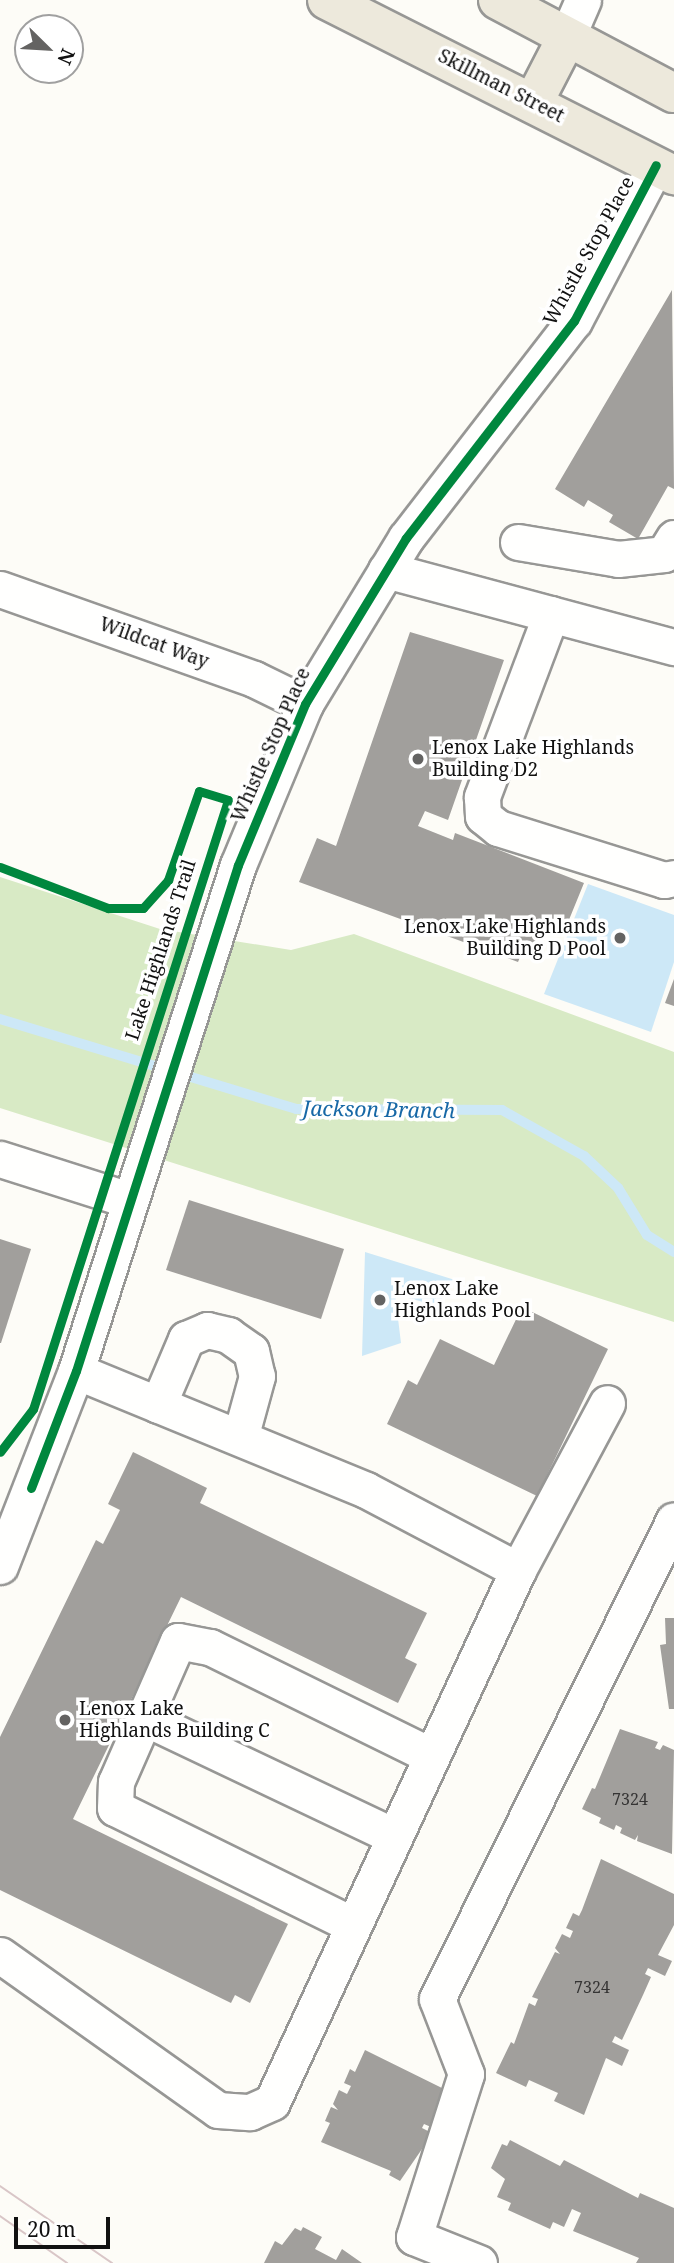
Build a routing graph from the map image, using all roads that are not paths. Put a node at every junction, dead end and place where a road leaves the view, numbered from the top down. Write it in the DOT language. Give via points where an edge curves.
graph roads {
  1 [pos="327,0"];
  2 [pos="498,0"];
  3 [pos="583,0"];
  4 [pos="567,37"];
  5 [pos="674,93"];
  6 [pos="533,103"];
  7 [pos="668,162"];
  8 [pos="674,538"];
  9 [pos="517,542"];
  10 [pos="386,570"];
  11 [pos="0,589"];
  12 [pos="551,614"];
  13 [pos="674,647"];
  14 [pos="304,704"];
  15 [pos="674,878"];
  16 [pos="0,1159"];
  17 [pos="129,1200"];
  18 [pos="76,1371"];
  19 [pos="607,1403"];
  20 [pos="158,1405"];
  21 [pos="240,1438"];
  22 [pos="31,1488"];
  23 [pos="0,1503"];
  24 [pos="674,1520"];
  25 [pos="0,1566"];
  26 [pos="518,1570"];
  27 [pos="145,1717"];
  28 [pos="432,1756"];
  29 [pos="394,1836"];
  30 [pos="353,1925"];
  31 [pos="0,1955"];
  32 [pos="479,2263"];
  1 -- 6 [label="main road, Skillman Street"];
  2 -- 4 [label="main road"];
  3 -- 4 [label="street"];
  4 -- 5 [label="main road"];
  4 -- 6 [label="main road"];
  6 -- 7 [label="main road, Skillman Street"];
  7 -- 10 [label="street, Whistle Stop Place" via="574,321"];
  8 -- 9 [label="street" via="664,554 618,559"];
  10 -- 12 [label="street"];
  10 -- 14 [label="street, Whistle Stop Place"];
  11 -- 14 [label="street, Wildcat Way" via="254,679"];
  12 -- 13 [label="street"];
  12 -- 15 [label="street" via="482,797 483,816 498,828 664,880"];
  14 -- 17 [label="street, Whistle Stop Place" via="264,797"];
  16 -- 17 [label="street"];
  17 -- 18 [label="street, Whistle Stop Place"];
  18 -- 20 [label="street"];
  18 -- 22 [label="street, Whistle Stop Place"];
  19 -- 26 [label="street"];
  20 -- 21 [label="street"];
  20 -- 21 [label="street" via="186,1339 207,1330 228,1335 251,1351 257,1376"];
  21 -- 26 [label="street" via="366,1490"];
  22 -- 23 [label="street"];
  22 -- 25 [label="street, Whistle Stop Place"];
  24 -- 32 [label="street" via="437,1999 466,2074 414,2236"];
  26 -- 28 [label="street"];
  27 -- 28 [label="street" via="178,1641 211,1647"];
  27 -- 29 [label="street"];
  27 -- 30 [label="street" via="116,1782 115,1808"];
  28 -- 29 [label="street"];
  29 -- 30 [label="street"];
  30 -- 31 [label="street" via="272,2102 250,2112 218,2110"];
}
